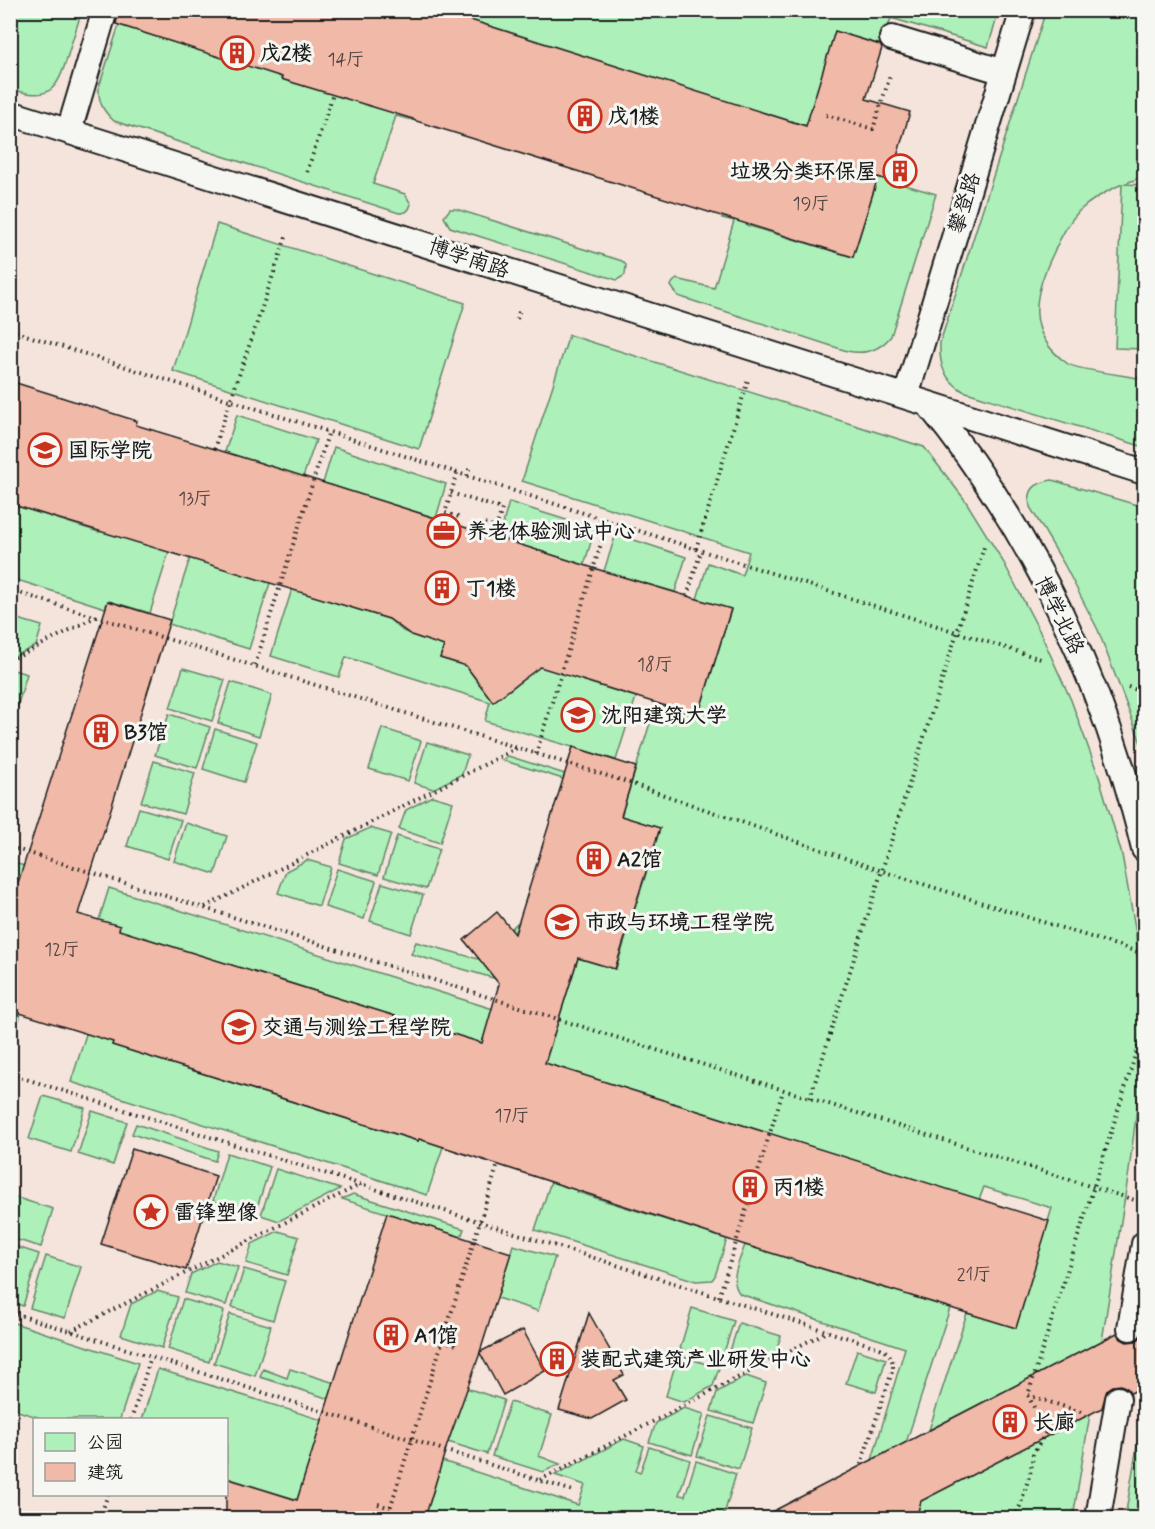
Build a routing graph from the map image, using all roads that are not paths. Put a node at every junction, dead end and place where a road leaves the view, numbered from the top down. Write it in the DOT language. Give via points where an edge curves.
graph roads {
  1 [pos="105,10"];
  2 [pos="1023,10"];
  3 [pos="896,40"];
  4 [pos="1004,72"];
  5 [pos="10,113"];
  6 [pos="69,131"];
  7 [pos="917,400"];
  8 [pos="1144,472"];
  9 [pos="1144,849"];
  10 [pos="1144,1244"];
  11 [pos="1130,1328"];
  12 [pos="1118,1399"];
  13 [pos="1098,1518"];
  1 -- 6 [label="lane"];
  2 -- 4 [label="lane, 攀登路"];
  3 -- 4 [label="lane"];
  4 -- 7 [label="lane, 攀登路"];
  5 -- 6 [label="lane, 博学南路"];
  6 -- 7 [label="lane, 博学南路"];
  7 -- 8 [label="lane"];
  7 -- 9 [label="lane, 博学北路" via="960,442 1028,550 1072,634 1109,729"];
  10 -- 11 [label="lane"];
  12 -- 13 [label="lane"];
}
